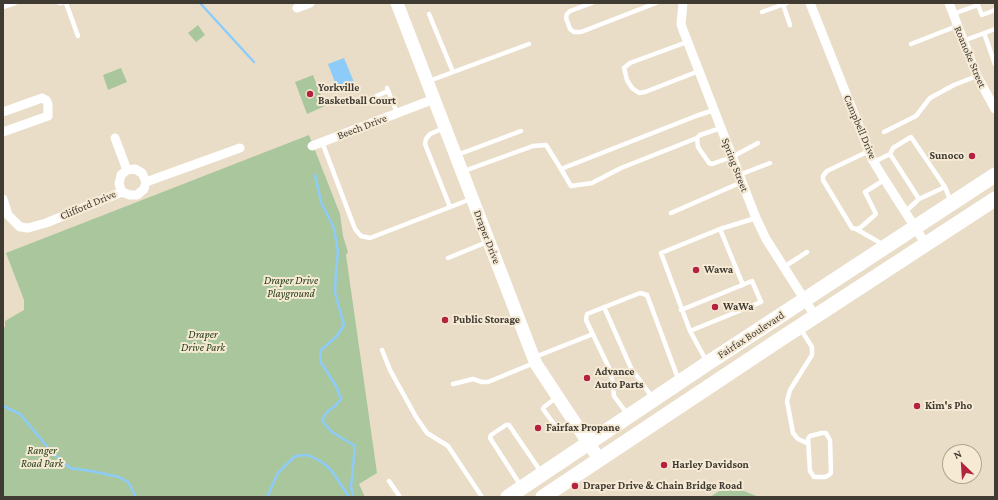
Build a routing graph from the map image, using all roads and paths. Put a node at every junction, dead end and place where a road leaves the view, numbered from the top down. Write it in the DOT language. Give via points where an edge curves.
graph roads {
  1 [pos="15,3"];
  2 [pos="59,3"];
  3 [pos="62,3"];
  4 [pos="66,3"];
  5 [pos="310,3"];
  6 [pos="397,3"];
  7 [pos="592,3"];
  8 [pos="656,3"];
  9 [pos="683,3"];
  10 [pos="810,3"];
  11 [pos="949,3"];
  12 [pos="785,4"];
  13 [pos="978,4"];
  14 [pos="3,7"];
  15 [pos="297,8"];
  16 [pos="995,10"];
  17 [pos="762,12"];
  18 [pos="429,14"];
  19 [pos="953,14"];
  20 [pos="790,25"];
  21 [pos="957,26"];
  22 [pos="995,29"];
  23 [pos="984,34"];
  24 [pos="78,36"];
  25 [pos="963,41"];
  26 [pos="687,42"];
  27 [pos="529,44"];
  28 [pos="911,44"];
  29 [pos="995,64"];
  30 [pos="699,71"];
  31 [pos="453,72"];
  32 [pos="977,76"];
  33 [pos="427,81"];
  34 [pos="372,98"];
  35 [pos="434,99"];
  36 [pos="995,109"];
  37 [pos="714,110"];
  38 [pos="3,112"];
  39 [pos="397,113"];
  40 [pos="445,127"];
  41 [pos="721,128"];
  42 [pos="521,131"];
  43 [pos="3,132"];
  44 [pos="884,132"];
  45 [pos="115,138"];
  46 [pos="697,138"];
  47 [pos="322,142"];
  48 [pos="758,143"];
  49 [pos="312,146"];
  50 [pos="240,148"];
  51 [pos="869,151"];
  52 [pos="890,154"];
  53 [pos="456,155"];
  54 [pos="732,157"];
  55 [pos="874,162"];
  56 [pos="770,163"];
  57 [pos="561,169"];
  58 [pos="128,170"];
  59 [pos="462,172"];
  60 [pos="995,175"];
  61 [pos="741,179"];
  62 [pos="884,180"];
  63 [pos="146,182"];
  64 [pos="945,186"];
  65 [pos="122,192"];
  66 [pos="472,198"];
  67 [pos="3,199"];
  68 [pos="919,199"];
  69 [pos="995,199"];
  70 [pos="951,203"];
  71 [pos="450,207"];
  72 [pos="905,212"];
  73 [pos="671,213"];
  74 [pos="756,218"];
  75 [pos="915,227"];
  76 [pos="720,229"];
  77 [pos="856,229"];
  78 [pos="489,241"];
  79 [pos="925,243"];
  80 [pos="886,246"];
  81 [pos="807,252"];
  82 [pos="448,258"];
  83 [pos="784,267"];
  84 [pos="740,286"];
  85 [pos="726,292"];
  86 [pos="740,292"];
  87 [pos="728,297"];
  88 [pos="804,300"];
  89 [pos="604,308"];
  90 [pos="681,310"];
  91 [pos="711,316"];
  92 [pos="815,316"];
  93 [pos="699,321"];
  94 [pos="713,322"];
  95 [pos="799,326"];
  96 [pos="702,327"];
  97 [pos="690,331"];
  98 [pos="593,334"];
  99 [pos="382,350"];
  100 [pos="535,360"];
  101 [pos="708,363"];
  102 [pos="680,382"];
  103 [pos="453,384"];
  104 [pos="651,395"];
  105 [pos="557,397"];
  106 [pos="629,416"];
  107 [pos="572,420"];
  108 [pos="808,443"];
  109 [pos="588,444"];
  110 [pos="598,459"];
  111 [pos="543,474"];
  112 [pos="389,481"];
  113 [pos="522,488"];
  114 [pos="400,497"];
  115 [pos="482,497"];
  116 [pos="508,497"];
  117 [pos="543,497"];
  1 -- 14 [label="lane"];
  2 -- 3 [label="lane"];
  4 -- 24 [label="lane"];
  5 -- 15 [label="street"];
  6 -- 33 [label="street, Draper Drive"];
  7 -- 8 [label="lane" via="567,14 570,30 581,32"];
  9 -- 26 [label="street, Spring Street" via="681,24"];
  10 -- 51 [label="street, Campbell Drive"];
  11 -- 19 [label="street, Roanoke Street"];
  12 -- 17 [label="lane"];
  12 -- 20 [label="lane"];
  13 -- 16 [label="lane" via="982,15"];
  13 -- 19 [label="lane"];
  18 -- 31 [label="lane"];
  19 -- 21 [label="street, Roanoke Street"];
  21 -- 25 [label="street, Roanoke Street"];
  21 -- 28 [label="lane"];
  22 -- 23 [label="lane"];
  23 -- 25 [label="lane"];
  23 -- 29 [label="lane"];
  25 -- 32 [label="street, Roanoke Street"];
  26 -- 30 [label="street, Spring Street"];
  26 -- 30 [label="lane" via="630,63 624,68 627,80 639,93"];
  27 -- 31 [label="lane"];
  30 -- 37 [label="street, Spring Street"];
  31 -- 33 [label="lane"];
  32 -- 36 [label="street, Roanoke Street"];
  32 -- 44 [label="lane" via="930,98 916,116"];
  33 -- 35 [label="street, Draper Drive"];
  34 -- 39 [label="lane" via="388,90"];
  35 -- 39 [label="street, Beech Drive"];
  35 -- 40 [label="street, Draper Drive"];
  37 -- 41 [label="street, Spring Street"];
  37 -- 57 [label="lane"];
  38 -- 43 [label="street" via="42,98 48,104 48,116"];
  39 -- 47 [label="street, Beech Drive"];
  40 -- 53 [label="street, Draper Drive"];
  40 -- 71 [label="lane" via="430,134 425,144"];
  41 -- 46 [label="lane"];
  41 -- 54 [label="street, Spring Street"];
  42 -- 53 [label="lane"];
  45 -- 58 [label="street"];
  46 -- 54 [label="lane" via="698,147 709,163"];
  46 -- 57 [label="lane" via="621,168 592,183 571,186"];
  47 -- 49 [label="street, Beech Drive"];
  47 -- 71 [label="lane" via="355,229 361,236 370,238"];
  48 -- 54 [label="lane"];
  50 -- 63 [label="street, Clifford Drive"];
  51 -- 55 [label="street, Campbell Drive"];
  51 -- 77 [label="lane" via="827,171 823,176 852,228"];
  52 -- 55 [label="lane"];
  52 -- 64 [label="lane" via="893,148 911,137"];
  52 -- 68 [label="lane"];
  53 -- 59 [label="street, Draper Drive"];
  54 -- 61 [label="street, Spring Street"];
  55 -- 62 [label="street, Campbell Drive"];
  56 -- 61 [label="lane"];
  57 -- 59 [label="lane" via="546,145 533,146"];
  58 -- 63 [label="street" via="135,169 142,173"];
  58 -- 65 [label="street" via="121,175 119,184"];
  59 -- 66 [label="street, Draper Drive"];
  60 -- 70 [label="main road, Fairfax Boulevard"];
  61 -- 73 [label="lane"];
  61 -- 74 [label="street, Spring Street"];
  62 -- 72 [label="street, Campbell Drive"];
  62 -- 77 [label="lane" via="865,192 876,214"];
  63 -- 65 [label="street, Clifford Drive" via="144,189 137,195"];
  64 -- 68 [label="lane"];
  64 -- 70 [label="lane"];
  65 -- 67 [label="street, Clifford Drive" via="28,228 20,227 8,215"];
  66 -- 71 [label="lane"];
  66 -- 78 [label="street, Draper Drive"];
  68 -- 72 [label="lane"];
  69 -- 79 [label="main road, Fairfax Boulevard"];
  70 -- 75 [label="main road, Fairfax Boulevard"];
  72 -- 75 [label="street, Campbell Drive"];
  74 -- 76 [label="lane"];
  74 -- 83 [label="street, Spring Street"];
  75 -- 79 [label="street, Campbell Drive"];
  75 -- 80 [label="main road, Fairfax Boulevard"];
  76 -- 84 [label="lane"];
  76 -- 90 [label="lane" via="661,253"];
  77 -- 80 [label="lane"];
  78 -- 82 [label="lane"];
  78 -- 100 [label="street, Draper Drive"];
  79 -- 92 [label="main road, Fairfax Boulevard"];
  80 -- 88 [label="main road, Fairfax Boulevard"];
  81 -- 83 [label="lane"];
  83 -- 88 [label="street, Spring Street"];
  84 -- 85 [label="lane"];
  84 -- 86 [label="lane"];
  84 -- 94 [label="lane" via="752,281 761,302 746,305"];
  85 -- 87 [label="lane"];
  85 -- 90 [label="lane" via="694,308"];
  88 -- 92 [label="street, Spring Street"];
  88 -- 101 [label="main road, Fairfax Boulevard"];
  89 -- 98 [label="lane" via="587,314 586,320"];
  89 -- 102 [label="lane" via="640,293 647,295"];
  89 -- 104 [label="lane" via="631,368"];
  90 -- 97 [label="lane"];
  91 -- 94 [label="lane"];
  92 -- 95 [label="main road, Fairfax Boulevard"];
  93 -- 96 [label="lane"];
  94 -- 96 [label="lane"];
  95 -- 108 [label="lane" via="812,347 812,355 790,390 787,401 793,433 798,439"];
  95 -- 110 [label="main road, Fairfax Boulevard"];
  96 -- 97 [label="lane"];
  97 -- 101 [label="lane"];
  98 -- 100 [label="lane"];
  98 -- 106 [label="lane" via="611,372 614,396"];
  99 -- 115 [label="lane" via="416,417 427,433 448,446"];
  100 -- 103 [label="lane" via="488,382 474,379"];
  100 -- 105 [label="street, Draper Drive"];
  101 -- 102 [label="main road, Fairfax Boulevard"];
  102 -- 104 [label="main road, Fairfax Boulevard"];
  104 -- 106 [label="main road, Fairfax Boulevard"];
  105 -- 107 [label="street, Draper Drive"];
  105 -- 107 [label="lane" via="543,409 559,429"];
  106 -- 109 [label="main road, Fairfax Boulevard"];
  107 -- 109 [label="street, Draper Drive"];
  108 -- 108 [label="lane" via="812,475 829,476 832,467 828,436 826,433 814,434 810,436"];
  109 -- 110 [label="street, Draper Drive"];
  109 -- 111 [label="main road, Fairfax Boulevard"];
  110 -- 117 [label="main road, Fairfax Boulevard"];
  111 -- 113 [label="main road, Fairfax Boulevard"];
  111 -- 113 [label="lane" via="509,425 491,435 490,438"];
  112 -- 114 [label="lane"];
  113 -- 116 [label="main road, Fairfax Boulevard"];
}
